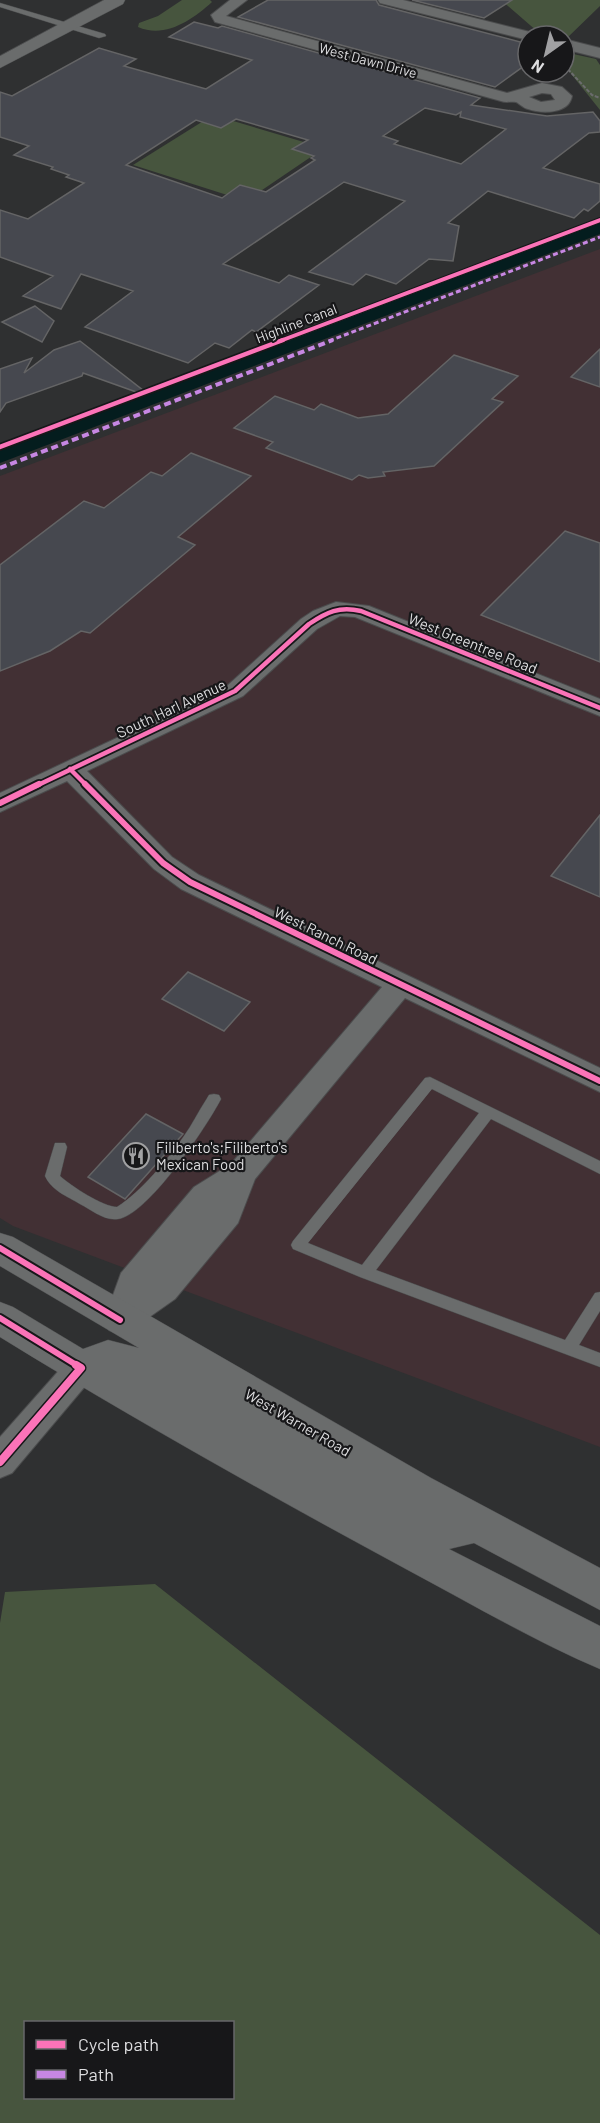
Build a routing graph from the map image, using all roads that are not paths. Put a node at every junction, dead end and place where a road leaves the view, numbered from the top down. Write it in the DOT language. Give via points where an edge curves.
graph roads {
  1 [pos="117,0"];
  2 [pos="240,0"];
  3 [pos="393,1"];
  4 [pos="0,4"];
  5 [pos="69,26"];
  6 [pos="516,33"];
  7 [pos="102,36"];
  8 [pos="576,47"];
  9 [pos="600,53"];
  10 [pos="0,63"];
  11 [pos="520,97"];
  12 [pos="334,609"];
  13 [pos="600,708"];
  14 [pos="70,769"];
  15 [pos="0,803"];
  16 [pos="400,985"];
  17 [pos="600,1081"];
  18 [pos="214,1099"];
  19 [pos="488,1112"];
  20 [pos="60,1147"];
  21 [pos="600,1168"];
  22 [pos="0,1248"];
  23 [pos="365,1273"];
  24 [pos="600,1298"];
  25 [pos="0,1318"];
  26 [pos="120,1320"];
  27 [pos="569,1348"];
  28 [pos="600,1360"];
  29 [pos="81,1368"];
  30 [pos="0,1462"];
  31 [pos="475,1523"];
  32 [pos="600,1590"];
  33 [pos="600,1648"];
  1 -- 5 [label="main road"];
  2 -- 11 [label="street, West Dawn Drive" via="218,15 227,22 507,98"];
  3 -- 6 [label="street"];
  4 -- 5 [label="lane"];
  5 -- 7 [label="lane"];
  5 -- 10 [label="main road"];
  8 -- 9 [label="street"];
  12 -- 13 [label="street, West Greentree Road" via="361,610"];
  12 -- 14 [label="street, South Harl Avenue" via="311,623 253,680 236,691"];
  14 -- 15 [label="street, South Harl Avenue"];
  14 -- 16 [label="street, West Ranch Road" via="162,863 190,882"];
  16 -- 17 [label="street, West Ranch Road"];
  16 -- 26 [label="street" via="242,1173 227,1214 164,1289"];
  18 -- 20 [label="lane" via="188,1141 126,1211 119,1214 107,1213 58,1184 52,1176"];
  19 -- 21 [label="lane"];
  19 -- 23 [label="lane"];
  19 -- 23 [label="lane" via="430,1082 298,1245"];
  22 -- 26 [label="main road, West Warner Road"];
  23 -- 27 [label="lane"];
  24 -- 27 [label="lane"];
  25 -- 29 [label="main road"];
  26 -- 31 [label="main road, West Warner Road"];
  27 -- 28 [label="lane"];
  29 -- 30 [label="street"];
  29 -- 31 [label="main road" via="102,1356 137,1364 402,1515 444,1532"];
  29 -- 33 [label="main road" via="403,1547"];
  31 -- 32 [label="main road, West Warner Road"];
}
